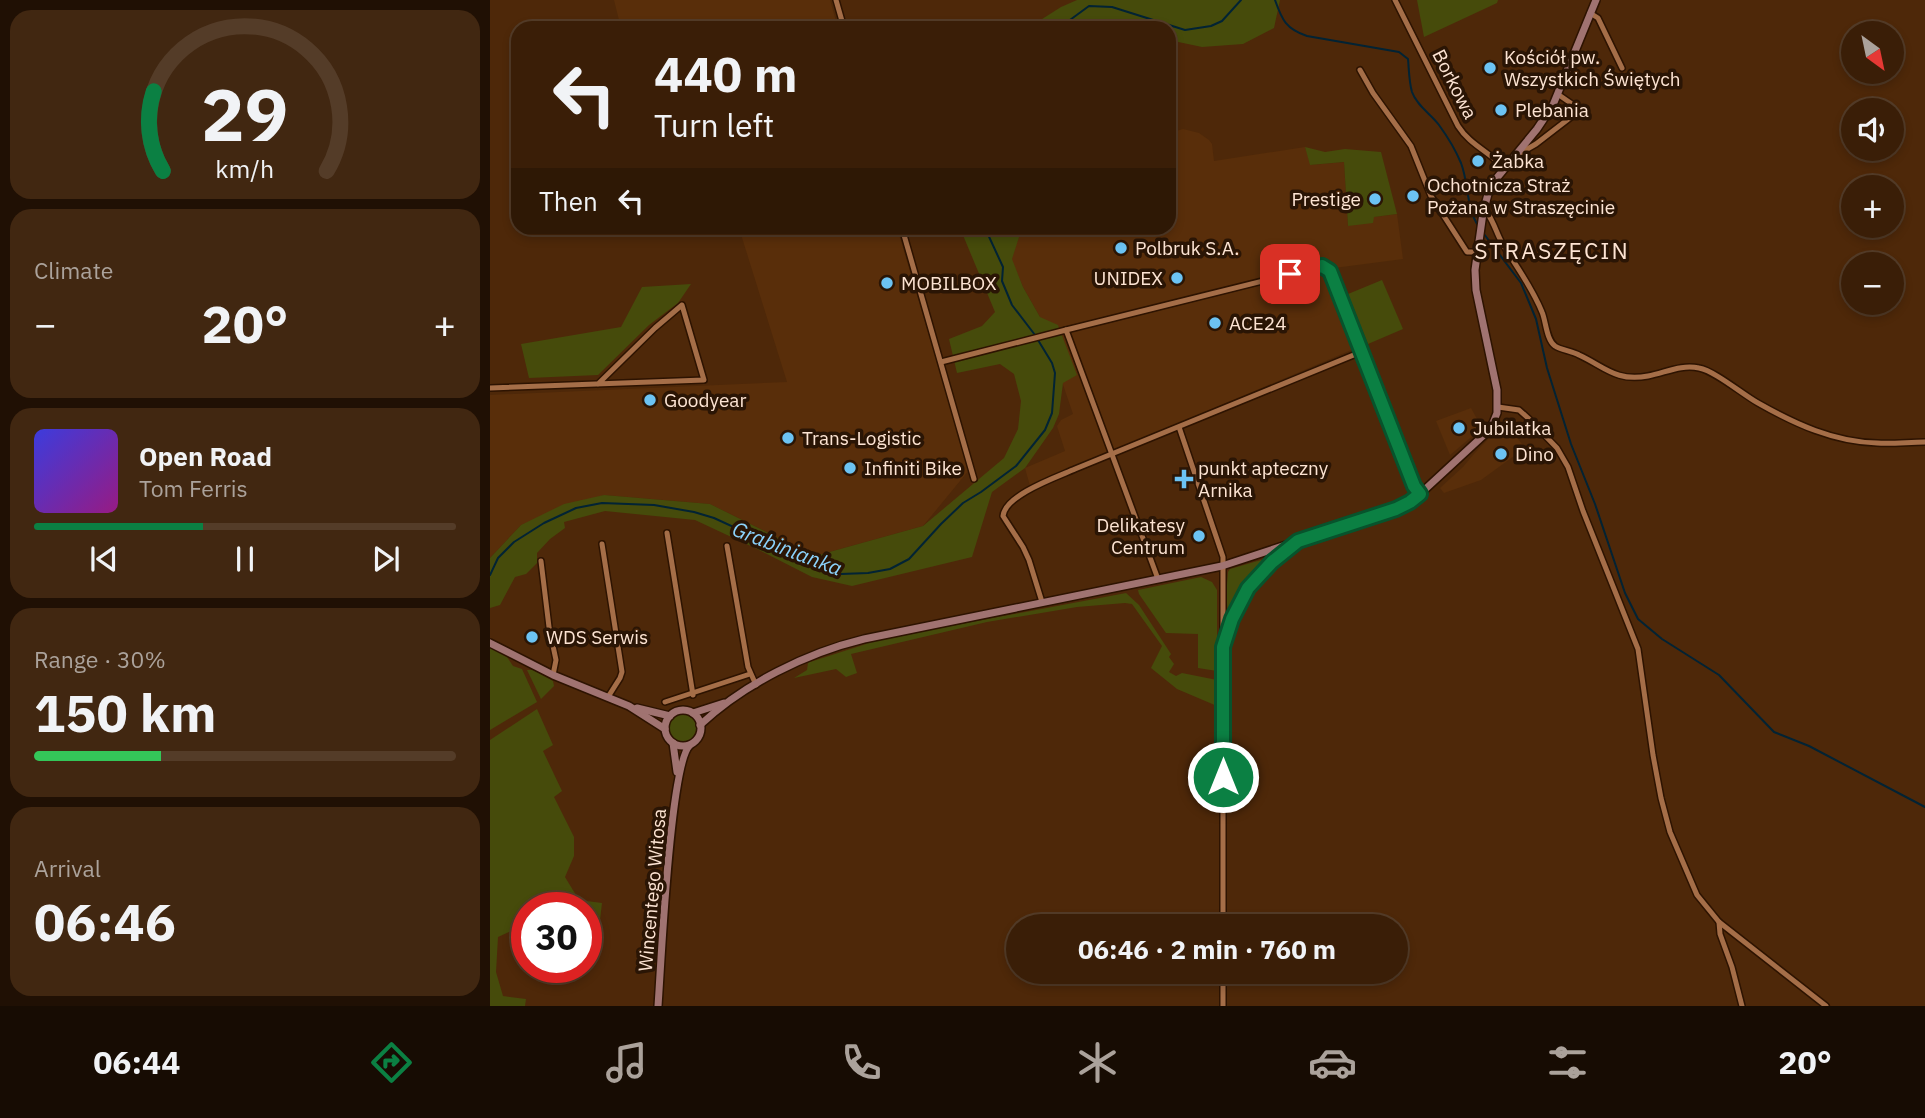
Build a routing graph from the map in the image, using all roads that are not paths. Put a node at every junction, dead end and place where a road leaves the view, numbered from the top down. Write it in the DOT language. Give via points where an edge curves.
graph roads {
  1 [pos="836,0"];
  2 [pos="1395,0"];
  3 [pos="1596,0"];
  4 [pos="1590,13"];
  5 [pos="843,21"];
  6 [pos="1622,68"];
  7 [pos="1360,70"];
  8 [pos="1559,95"];
  9 [pos="1514,156"];
  10 [pos="1504,168"];
  11 [pos="1482,216"];
  12 [pos="904,235"];
  13 [pos="1477,251"];
  14 [pos="1066,330"];
  15 [pos="1362,352"];
  16 [pos="941,362"];
  17 [pos="598,384"];
  18 [pos="490,388"];
  19 [pos="1498,407"];
  20 [pos="1179,426"];
  21 [pos="1925,442"];
  22 [pos="1112,454"];
  23 [pos="974,479"];
  24 [pos="1420,494"];
  25 [pos="667,533"];
  26 [pos="1298,541"];
  27 [pos="602,544"];
  28 [pos="727,546"];
  29 [pos="541,561"];
  30 [pos="1222,566"];
  31 [pos="1158,579"];
  32 [pos="1042,602"];
  33 [pos="490,643"];
  34 [pos="1223,647"];
  35 [pos="750,674"];
  36 [pos="552,675"];
  37 [pos="756,685"];
  38 [pos="692,695"];
  39 [pos="608,697"];
  40 [pos="665,702"];
  41 [pos="727,702"];
  42 [pos="629,706"];
  43 [pos="693,713"];
  44 [pos="670,716"];
  45 [pos="701,725"];
  46 [pos="665,729"];
  47 [pos="673,743"];
  48 [pos="690,744"];
  49 [pos="678,776"];
  50 [pos="1223,914"];
  51 [pos="1719,922"];
  52 [pos="1223,984"];
  53 [pos="657,1006"];
  54 [pos="1223,1006"];
  55 [pos="1742,1006"];
  56 [pos="1826,1006"];
  1 -- 5 [label="street"];
  2 -- 10 [label="street, Borkowa" via="1462,133"];
  3 -- 4 [label="street"];
  4 -- 6 [label="street" via="1598,18"];
  4 -- 8 [label="street"];
  7 -- 13 [label="street" via="1411,146 1434,202 1467,252"];
  8 -- 9 [label="street"];
  8 -- 9 [label="street" via="1572,104 1571,117"];
  9 -- 10 [label="street"];
  10 -- 11 [label="street" via="1490,190"];
  11 -- 13 [label="street"];
  11 -- 21 [label="street" via="1488,214 1534,293 1556,347 1622,377 1647,377 1685,366 1701,368 1818,433 1876,443"];
  12 -- 16 [label="street"];
  13 -- 19 [label="street" via="1476,290"];
  14 -- 15 [label="street" via="1322,266 1330,271"];
  14 -- 16 [label="street"];
  14 -- 22 [label="street"];
  15 -- 20 [label="street"];
  15 -- 24 [label="street"];
  16 -- 23 [label="street"];
  17 -- 17 [label="street" via="654,328 682,305 704,380"];
  17 -- 18 [label="street"];
  19 -- 24 [label="street" via="1485,434"];
  19 -- 51 [label="street" via="1518,410 1528,418 1568,467 1638,649 1670,832 1698,895"];
  20 -- 22 [label="street"];
  20 -- 30 [label="street" via="1223,557"];
  22 -- 31 [label="street"];
  22 -- 32 [label="street" via="1033,487 1003,511 1029,560"];
  24 -- 26 [label="street" via="1396,509"];
  25 -- 38 [label="street"];
  26 -- 30 [label="street"];
  26 -- 34 [label="street" via="1248,588"];
  27 -- 39 [label="street" via="622,671"];
  28 -- 35 [label="street"];
  29 -- 36 [label="street" via="556,660"];
  30 -- 31 [label="street"];
  30 -- 34 [label="street"];
  31 -- 32 [label="street"];
  32 -- 37 [label="street" via="845,644 808,657"];
  33 -- 36 [label="street"];
  34 -- 50 [label="street"];
  35 -- 37 [label="street"];
  35 -- 38 [label="street"];
  36 -- 39 [label="street"];
  37 -- 41 [label="street"];
  38 -- 40 [label="street"];
  39 -- 42 [label="street"];
  41 -- 43 [label="street"];
  41 -- 45 [label="street"];
  42 -- 44 [label="street"];
  42 -- 46 [label="street"];
  43 -- 44 [label="street" via="681,710"];
  43 -- 45 [label="street"];
  44 -- 46 [label="street"];
  45 -- 48 [label="street" via="699,736"];
  46 -- 47 [label="street"];
  47 -- 48 [label="street"];
  47 -- 49 [label="street, Wincentego Witosa"];
  48 -- 49 [label="street, Wincentego Witosa"];
  49 -- 53 [label="street, Wincentego Witosa"];
  51 -- 55 [label="street"];
  51 -- 56 [label="street"];
  52 -- 54 [label="street"];
}
